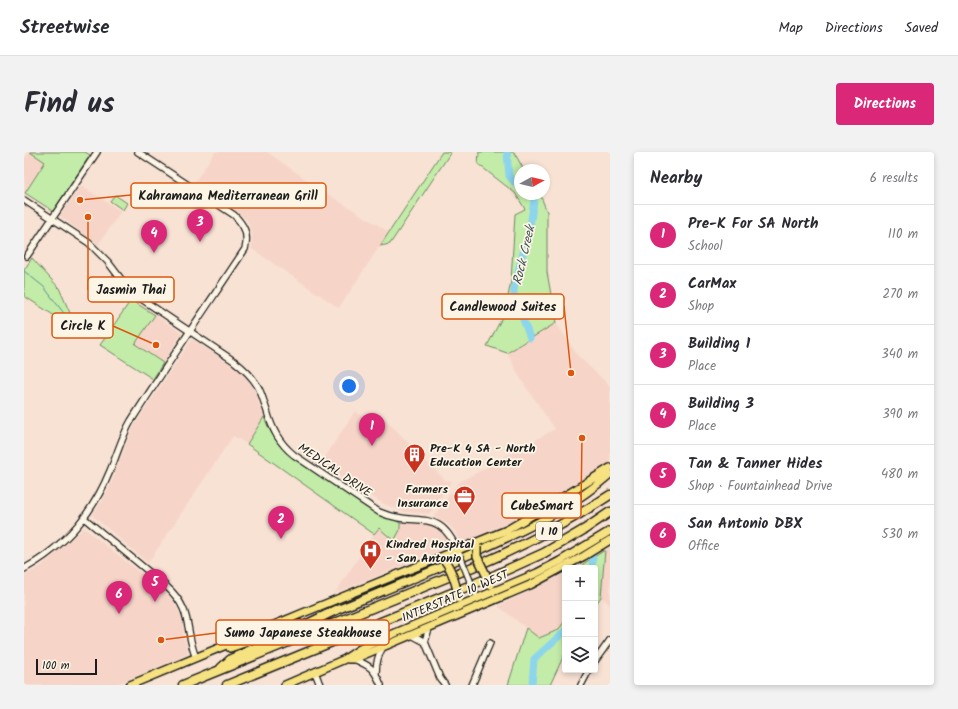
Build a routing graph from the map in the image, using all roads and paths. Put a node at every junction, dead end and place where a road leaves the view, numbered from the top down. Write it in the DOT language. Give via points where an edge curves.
graph roads {
  1 [pos="97,152"];
  2 [pos="138,152"];
  3 [pos="24,200"];
  4 [pos="53,219"];
  5 [pos="27,256"];
  6 [pos="190,331"];
  7 [pos="610,468"];
  8 [pos="610,474"];
  9 [pos="610,495"];
  10 [pos="610,513"];
  11 [pos="84,518"];
  12 [pos="610,531"];
  13 [pos="484,539"];
  14 [pos="610,540"];
  15 [pos="459,553"];
  16 [pos="435,559"];
  17 [pos="24,569"];
  18 [pos="503,588"];
  19 [pos="476,596"];
  20 [pos="336,610"];
  21 [pos="450,610"];
  22 [pos="429,628"];
  23 [pos="412,635"];
  24 [pos="425,642"];
  25 [pos="490,643"];
  26 [pos="609,643"];
  27 [pos="384,647"];
  28 [pos="598,657"];
  29 [pos="196,658"];
  30 [pos="345,659"];
  31 [pos="354,659"];
  32 [pos="218,671"];
  33 [pos="315,672"];
  34 [pos="376,673"];
  35 [pos="587,673"];
  36 [pos="130,685"];
  37 [pos="184,685"];
  38 [pos="227,685"];
  39 [pos="285,685"];
  40 [pos="320,685"];
  41 [pos="381,685"];
  42 [pos="444,685"];
  43 [pos="472,685"];
  44 [pos="581,685"];
  1 -- 4 [label="street"];
  2 -- 6 [label="street" via="234,215 244,227 247,238 245,249"];
  3 -- 4 [label="street, MEDICAL DRIVE"];
  4 -- 5 [label="street"];
  4 -- 6 [label="street, MEDICAL DRIVE" via="89,243 127,287 140,298"];
  6 -- 11 [label="street" via="130,422 102,489"];
  6 -- 15 [label="street, MEDICAL DRIVE" via="251,376 262,395 273,431 294,455 379,512 395,518 427,520 438,524 448,532"];
  7 -- 13 [label="main road" via="507,530"];
  8 -- 20 [label="main road" via="584,494 507,538"];
  9 -- 32 [label="highway, I 10" via="523,545"];
  10 -- 38 [label="highway, I 10" via="544,553 493,576"];
  11 -- 17 [label="street" via="51,551"];
  11 -- 29 [label="street" via="176,596 187,617"];
  12 -- 18 [label="main road, INTERSTATE 10 WEST" via="560,562"];
  13 -- 15 [label="main road"];
  13 -- 18 [label="main road, bridge" via="477,547 477,556 491,585"];
  14 -- 22 [label="main road" via="530,585"];
  15 -- 16 [label="main road"];
  15 -- 19 [label="street, MEDICAL DRIVE, bridge"];
  16 -- 21 [label="main road, bridge" via="443,559 455,584 458,600"];
  16 -- 29 [label="main road"];
  18 -- 19 [label="main road, INTERSTATE 10 WEST"];
  19 -- 21 [label="main road, INTERSTATE 10 WEST"];
  20 -- 29 [label="main road" via="248,643"];
  20 -- 32 [label="highway" via="231,659"];
  21 -- 30 [label="main road, INTERSTATE 10 WEST" via="360,649"];
  22 -- 23 [label="main road"];
  22 -- 24 [label="street"];
  23 -- 24 [label="street"];
  23 -- 27 [label="main road"];
  24 -- 42 [label="street"];
  25 -- 43 [label="street"];
  26 -- 28 [label="street"];
  27 -- 31 [label="main road"];
  27 -- 34 [label="street" via="377,660"];
  29 -- 36 [label="main road"];
  30 -- 31 [label="main road"];
  30 -- 33 [label="main road, INTERSTATE 10 WEST"];
  31 -- 34 [label="street"];
  32 -- 37 [label="highway, I 10"];
  33 -- 39 [label="main road, INTERSTATE 10 WEST"];
  33 -- 40 [label="street"];
  34 -- 41 [label="street"];
  35 -- 44 [label="street"];
}
